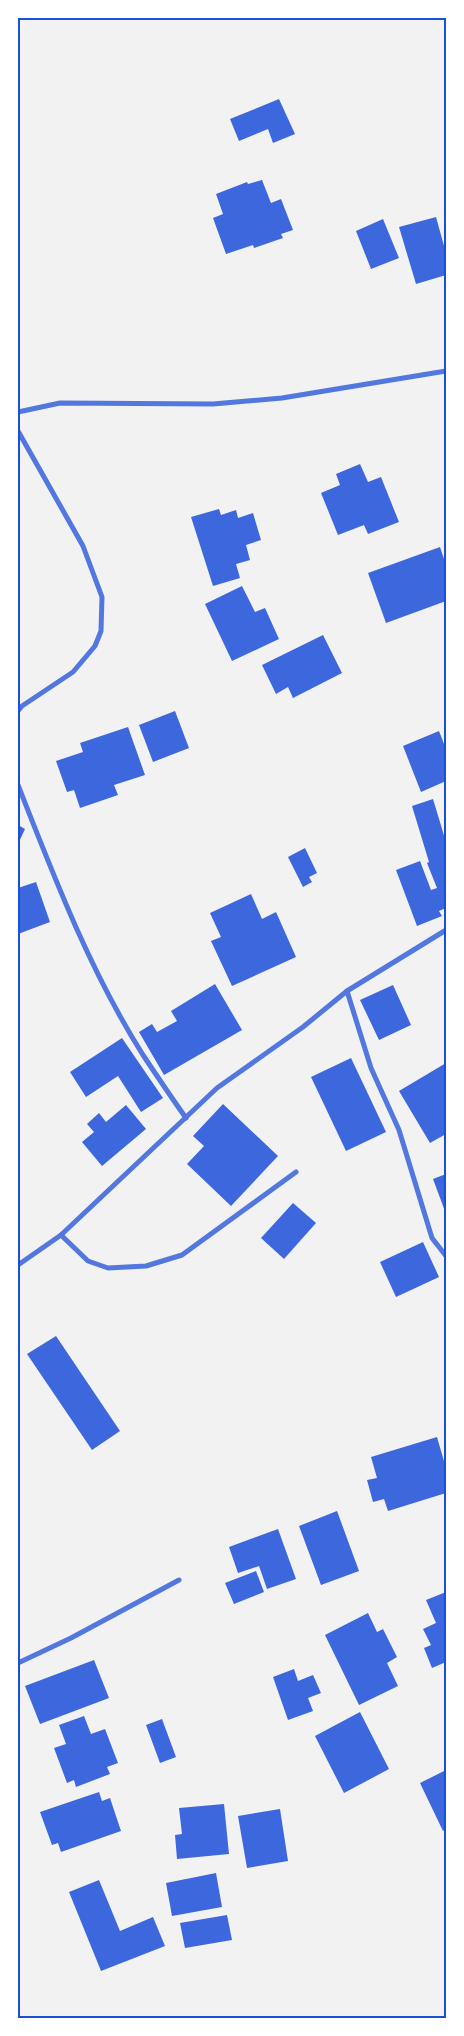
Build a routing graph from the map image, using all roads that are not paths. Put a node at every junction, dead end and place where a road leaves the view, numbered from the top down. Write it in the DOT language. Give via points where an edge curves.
graph roads {
  1 [pos="446,371"];
  2 [pos="18,412"];
  3 [pos="18,431"];
  4 [pos="18,711"];
  5 [pos="18,785"];
  6 [pos="446,930"];
  7 [pos="347,991"];
  8 [pos="186,1118"];
  9 [pos="296,1172"];
  10 [pos="61,1234"];
  11 [pos="446,1256"];
  12 [pos="18,1265"];
  13 [pos="179,1580"];
  14 [pos="18,1663"];
  1 -- 2 [label="street" via="282,398 213,404 60,404"];
  3 -- 4 [label="street" via="83,546 102,597 101,631 95,646 74,672"];
  5 -- 8 [label="street" via="68,910 112,1000 142,1054"];
  6 -- 7 [label="street"];
  7 -- 8 [label="street" via="303,1027 217,1088"];
  7 -- 11 [label="street" via="371,1068 399,1130 432,1238"];
  8 -- 10 [label="street"];
  9 -- 10 [label="street" via="182,1255 146,1266 108,1268 88,1261"];
  10 -- 12 [label="street"];
  13 -- 14 [label="street"];
}
